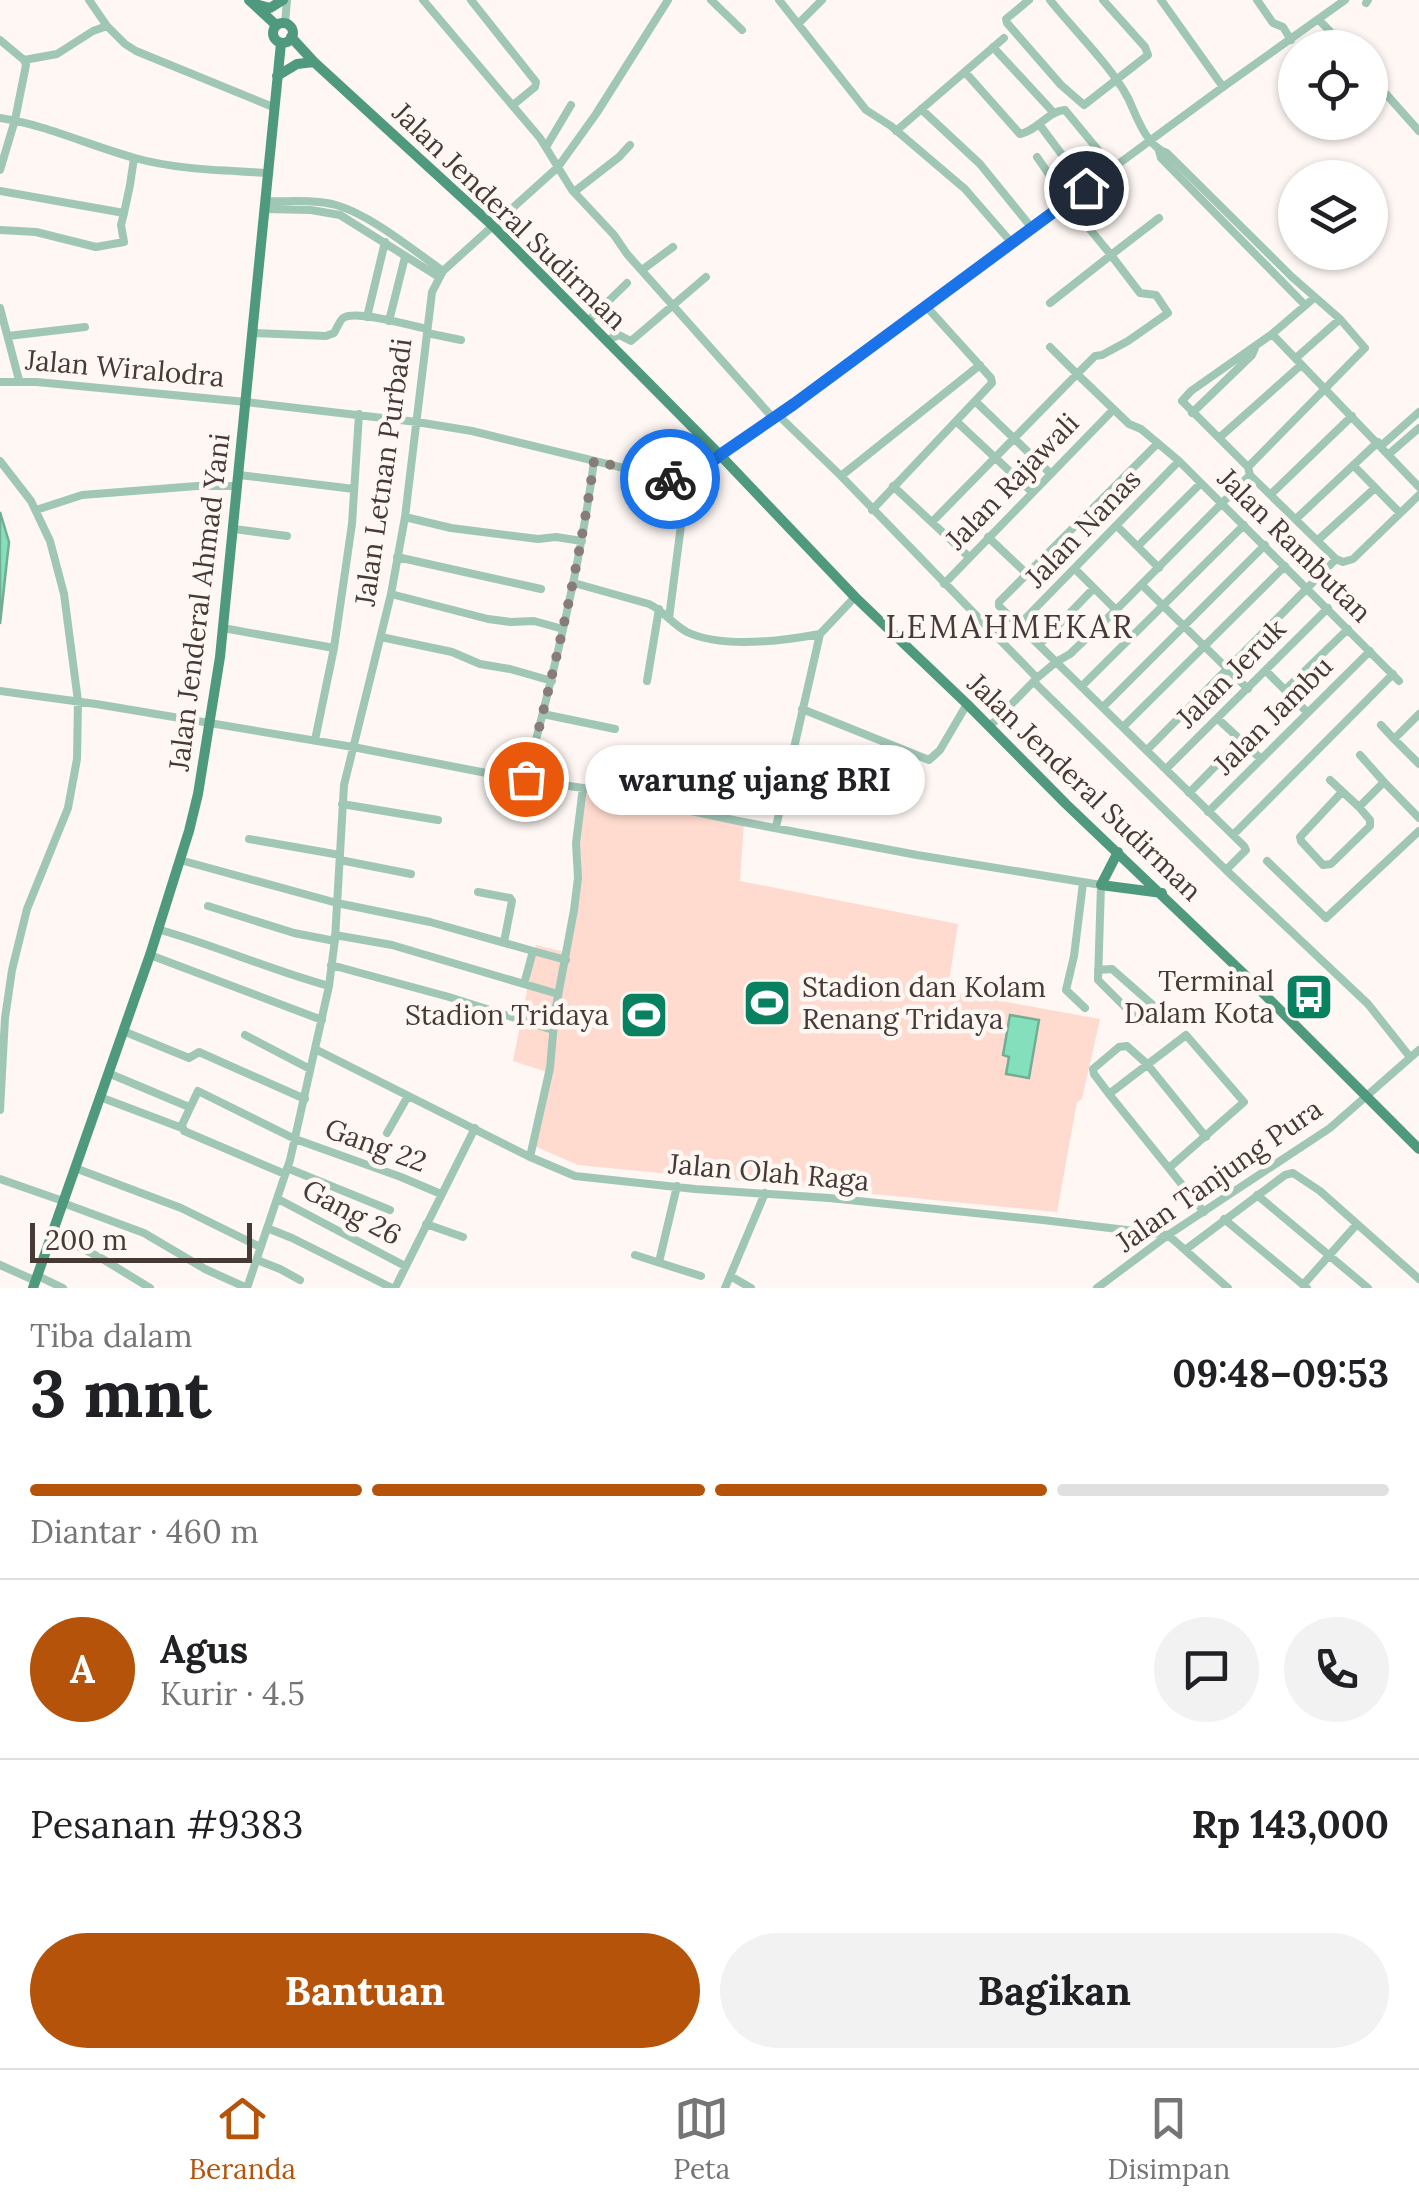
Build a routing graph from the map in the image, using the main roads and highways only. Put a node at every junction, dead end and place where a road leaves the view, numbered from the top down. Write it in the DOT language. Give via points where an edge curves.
graph roads {
  1 [pos="285,0"];
  2 [pos="252,2"];
  3 [pos="281,24"];
  4 [pos="286,40"];
  5 [pos="314,62"];
  6 [pos="277,76"];
  7 [pos="1118,852"];
  8 [pos="1162,894"];
  9 [pos="1419,1150"];
  10 [pos="35,1282"];
  1 -- 2 [label="main road" via="270,8"];
  2 -- 3 [label="main road"];
  3 -- 4 [label="main road" via="292,29"];
  3 -- 4 [label="main road" via="273,36"];
  4 -- 5 [label="main road, Jalan Jenderal Sudirman"];
  4 -- 6 [label="main road, Jalan Jenderal Ahmad Yani"];
  5 -- 6 [label="main road"];
  5 -- 7 [label="main road, Jalan Jenderal Sudirman" via="492,224 855,596"];
  6 -- 10 [label="main road, Jalan Jenderal Ahmad Yani" via="234,530 198,794 150,956"];
  7 -- 8 [label="main road, Jalan Jenderal Sudirman"];
  7 -- 8 [label="main road" via="1101,885"];
  8 -- 9 [label="main road, Jalan Jenderal Sudirman"];
}
